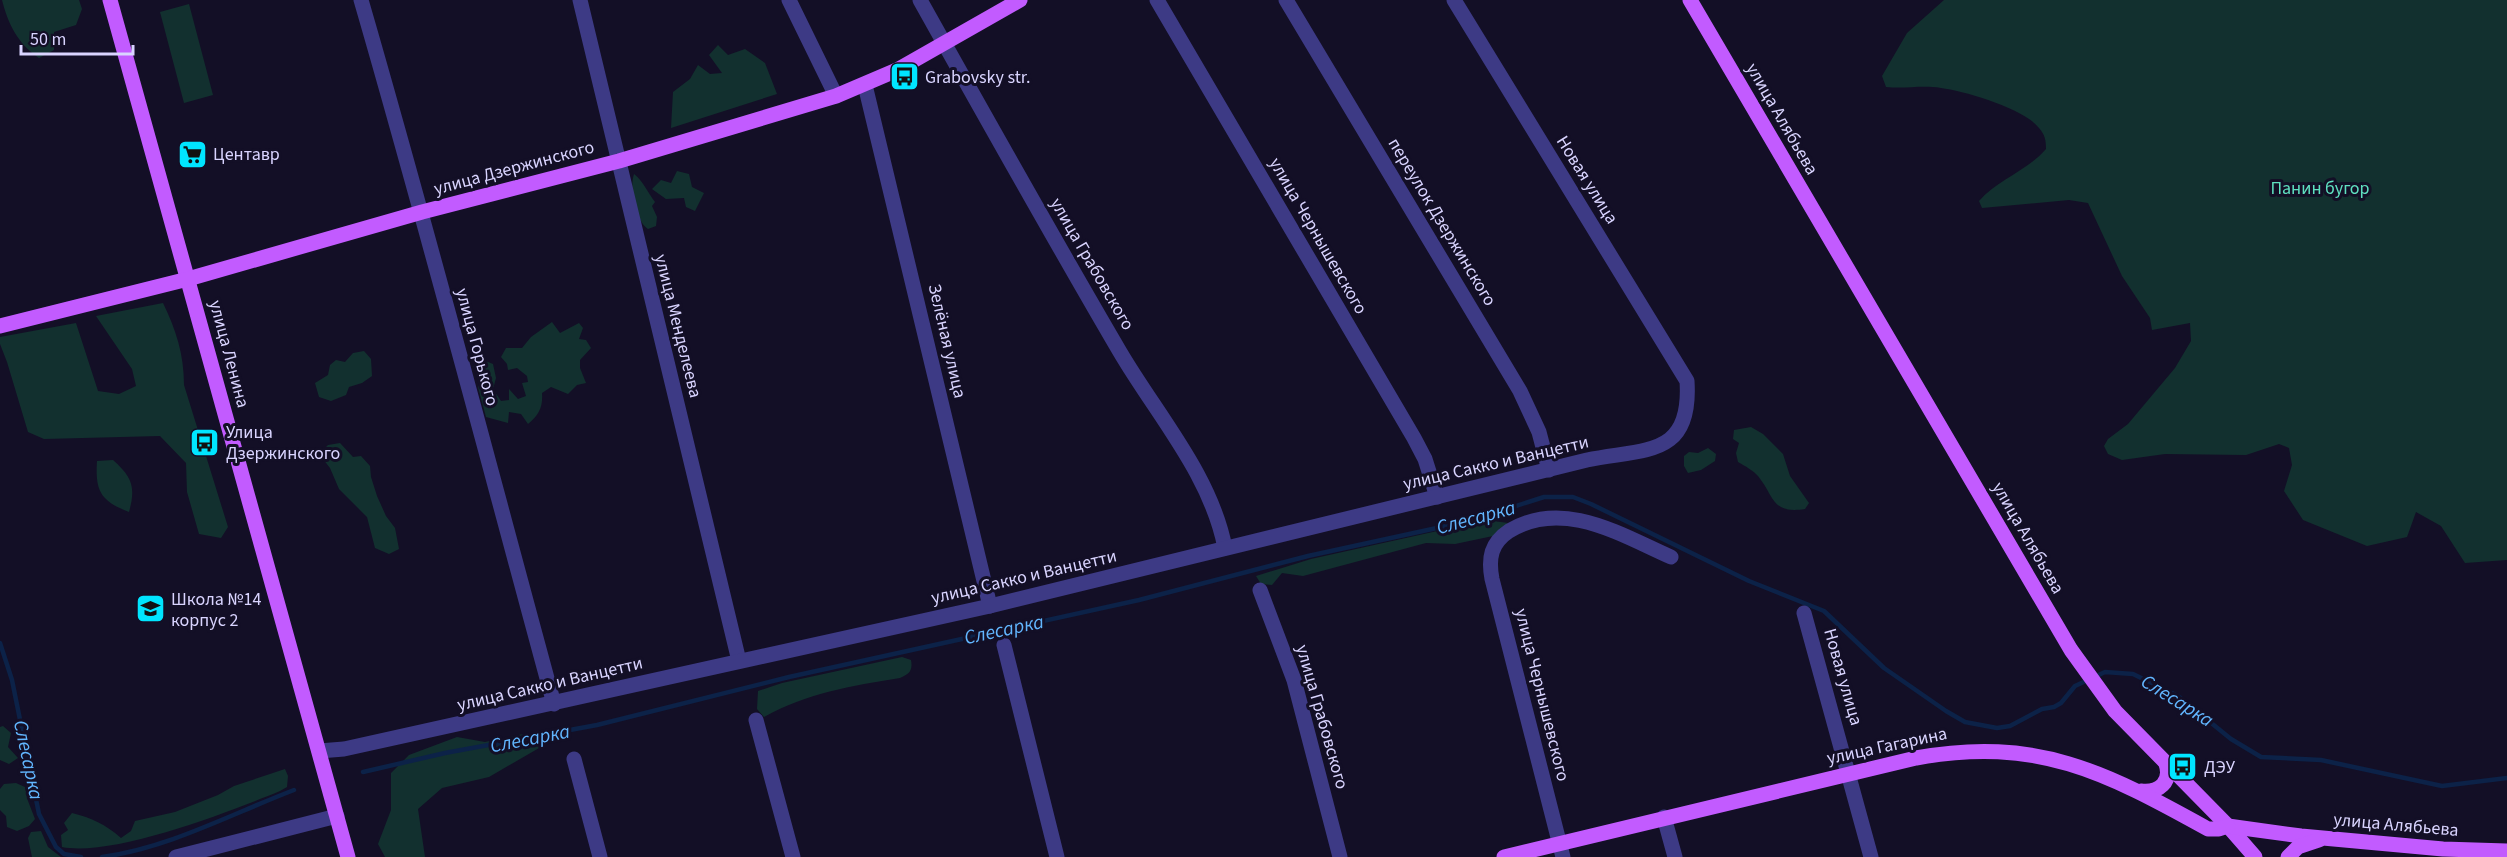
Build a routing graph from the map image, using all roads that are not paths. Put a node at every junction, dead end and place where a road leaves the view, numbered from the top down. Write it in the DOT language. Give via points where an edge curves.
graph roads {
  1 [pos="110,0"];
  2 [pos="361,0"];
  3 [pos="580,0"];
  4 [pos="789,0"];
  5 [pos="920,0"];
  6 [pos="1020,0"];
  7 [pos="1156,0"];
  8 [pos="1286,0"];
  9 [pos="1454,0"];
  10 [pos="1690,0"];
  11 [pos="945,44"];
  12 [pos="865,85"];
  13 [pos="836,96"];
  14 [pos="619,161"];
  15 [pos="422,212"];
  16 [pos="188,279"];
  17 [pos="0,326"];
  18 [pos="1687,381"];
  19 [pos="1549,470"];
  20 [pos="1437,497"];
  21 [pos="1225,548"];
  22 [pos="1671,557"];
  23 [pos="1260,590"];
  24 [pos="990,606"];
  25 [pos="1804,612"];
  26 [pos="1004,645"];
  27 [pos="739,662"];
  28 [pos="554,704"];
  29 [pos="756,720"];
  30 [pos="319,751"];
  31 [pos="574,759"];
  32 [pos="2166,764"];
  33 [pos="1850,773"];
  34 [pos="2140,791"];
  35 [pos="336,816"];
  36 [pos="1664,817"];
  37 [pos="2228,826"];
  38 [pos="2332,839"];
  39 [pos="1561,850"];
  40 [pos="2507,851"];
  41 [pos="176,857"];
  42 [pos="348,857"];
  43 [pos="600,857"];
  44 [pos="793,857"];
  45 [pos="1057,857"];
  46 [pos="1340,857"];
  47 [pos="1504,857"];
  48 [pos="1675,857"];
  49 [pos="1871,857"];
  50 [pos="2255,857"];
  51 [pos="2288,857"];
  1 -- 16 [label="main road, улица Ленина"];
  2 -- 15 [label="street, улица Горького"];
  3 -- 14 [label="street, улица Менделеева"];
  4 -- 13 [label="street"];
  5 -- 11 [label="street, улица Грабовского"];
  6 -- 11 [label="main road, улица Дзержинского"];
  7 -- 20 [label="street, улица Чернышевского" via="1414,438"];
  8 -- 19 [label="street, переулок Дзержинского" via="1520,391 1539,432"];
  9 -- 18 [label="street, Новая улица"];
  10 -- 32 [label="main road, улица Алябьева" via="2071,650 2101,695"];
  11 -- 12 [label="main road, улица Дзержинского"];
  11 -- 21 [label="street, улица Грабовского" via="1120,352 1202,483 1221,527"];
  12 -- 13 [label="main road, улица Дзержинского"];
  12 -- 24 [label="street, Зелёная улица"];
  13 -- 14 [label="main road, улица Дзержинского"];
  14 -- 15 [label="main road, улица Дзержинского"];
  14 -- 27 [label="street, улица Менделеева"];
  15 -- 16 [label="main road, улица Дзержинского"];
  15 -- 28 [label="street, улица Горького"];
  16 -- 17 [label="main road, улица Дзержинского"];
  16 -- 30 [label="main road, улица Ленина"];
  18 -- 19 [label="street, улица Сакко и Ванцетти" via="1685,419 1678,432 1662,446"];
  19 -- 20 [label="street, улица Сакко и Ванцетти"];
  20 -- 21 [label="street, улица Сакко и Ванцетти"];
  21 -- 24 [label="street, улица Сакко и Ванцетти"];
  22 -- 39 [label="street, улица Чернышевского" via="1599,526 1562,517 1534,520 1511,530 1495,543 1490,560 1492,579"];
  23 -- 46 [label="street, улица Грабовского" via="1294,680"];
  24 -- 27 [label="street, улица Сакко и Ванцетти"];
  25 -- 33 [label="street, Новая улица"];
  26 -- 45 [label="street"];
  27 -- 28 [label="street, улица Сакко и Ванцетти"];
  28 -- 30 [label="street, улица Сакко и Ванцетти"];
  29 -- 44 [label="street"];
  30 -- 35 [label="main road, улица Ленина"];
  31 -- 43 [label="street"];
  32 -- 34 [label="main road" via="2168,776 2162,786 2156,791"];
  32 -- 37 [label="main road, улица Алябьева"];
  33 -- 34 [label="main road, улица Гагарина" via="1976,750 2065,761"];
  33 -- 36 [label="main road, улица Гагарина"];
  33 -- 49 [label="street, Новая улица"];
  34 -- 37 [label="main road, улица Гагарина" via="2208,829"];
  35 -- 41 [label="street"];
  35 -- 42 [label="main road, улица Ленина"];
  36 -- 39 [label="main road, улица Гагарина"];
  36 -- 48 [label="street"];
  37 -- 38 [label="main road, улица Алябьева"];
  37 -- 50 [label="main road"];
  38 -- 40 [label="main road, улица Алябьева"];
  38 -- 51 [label="main road" via="2305,844"];
  39 -- 47 [label="main road, улица Гагарина"];
}
